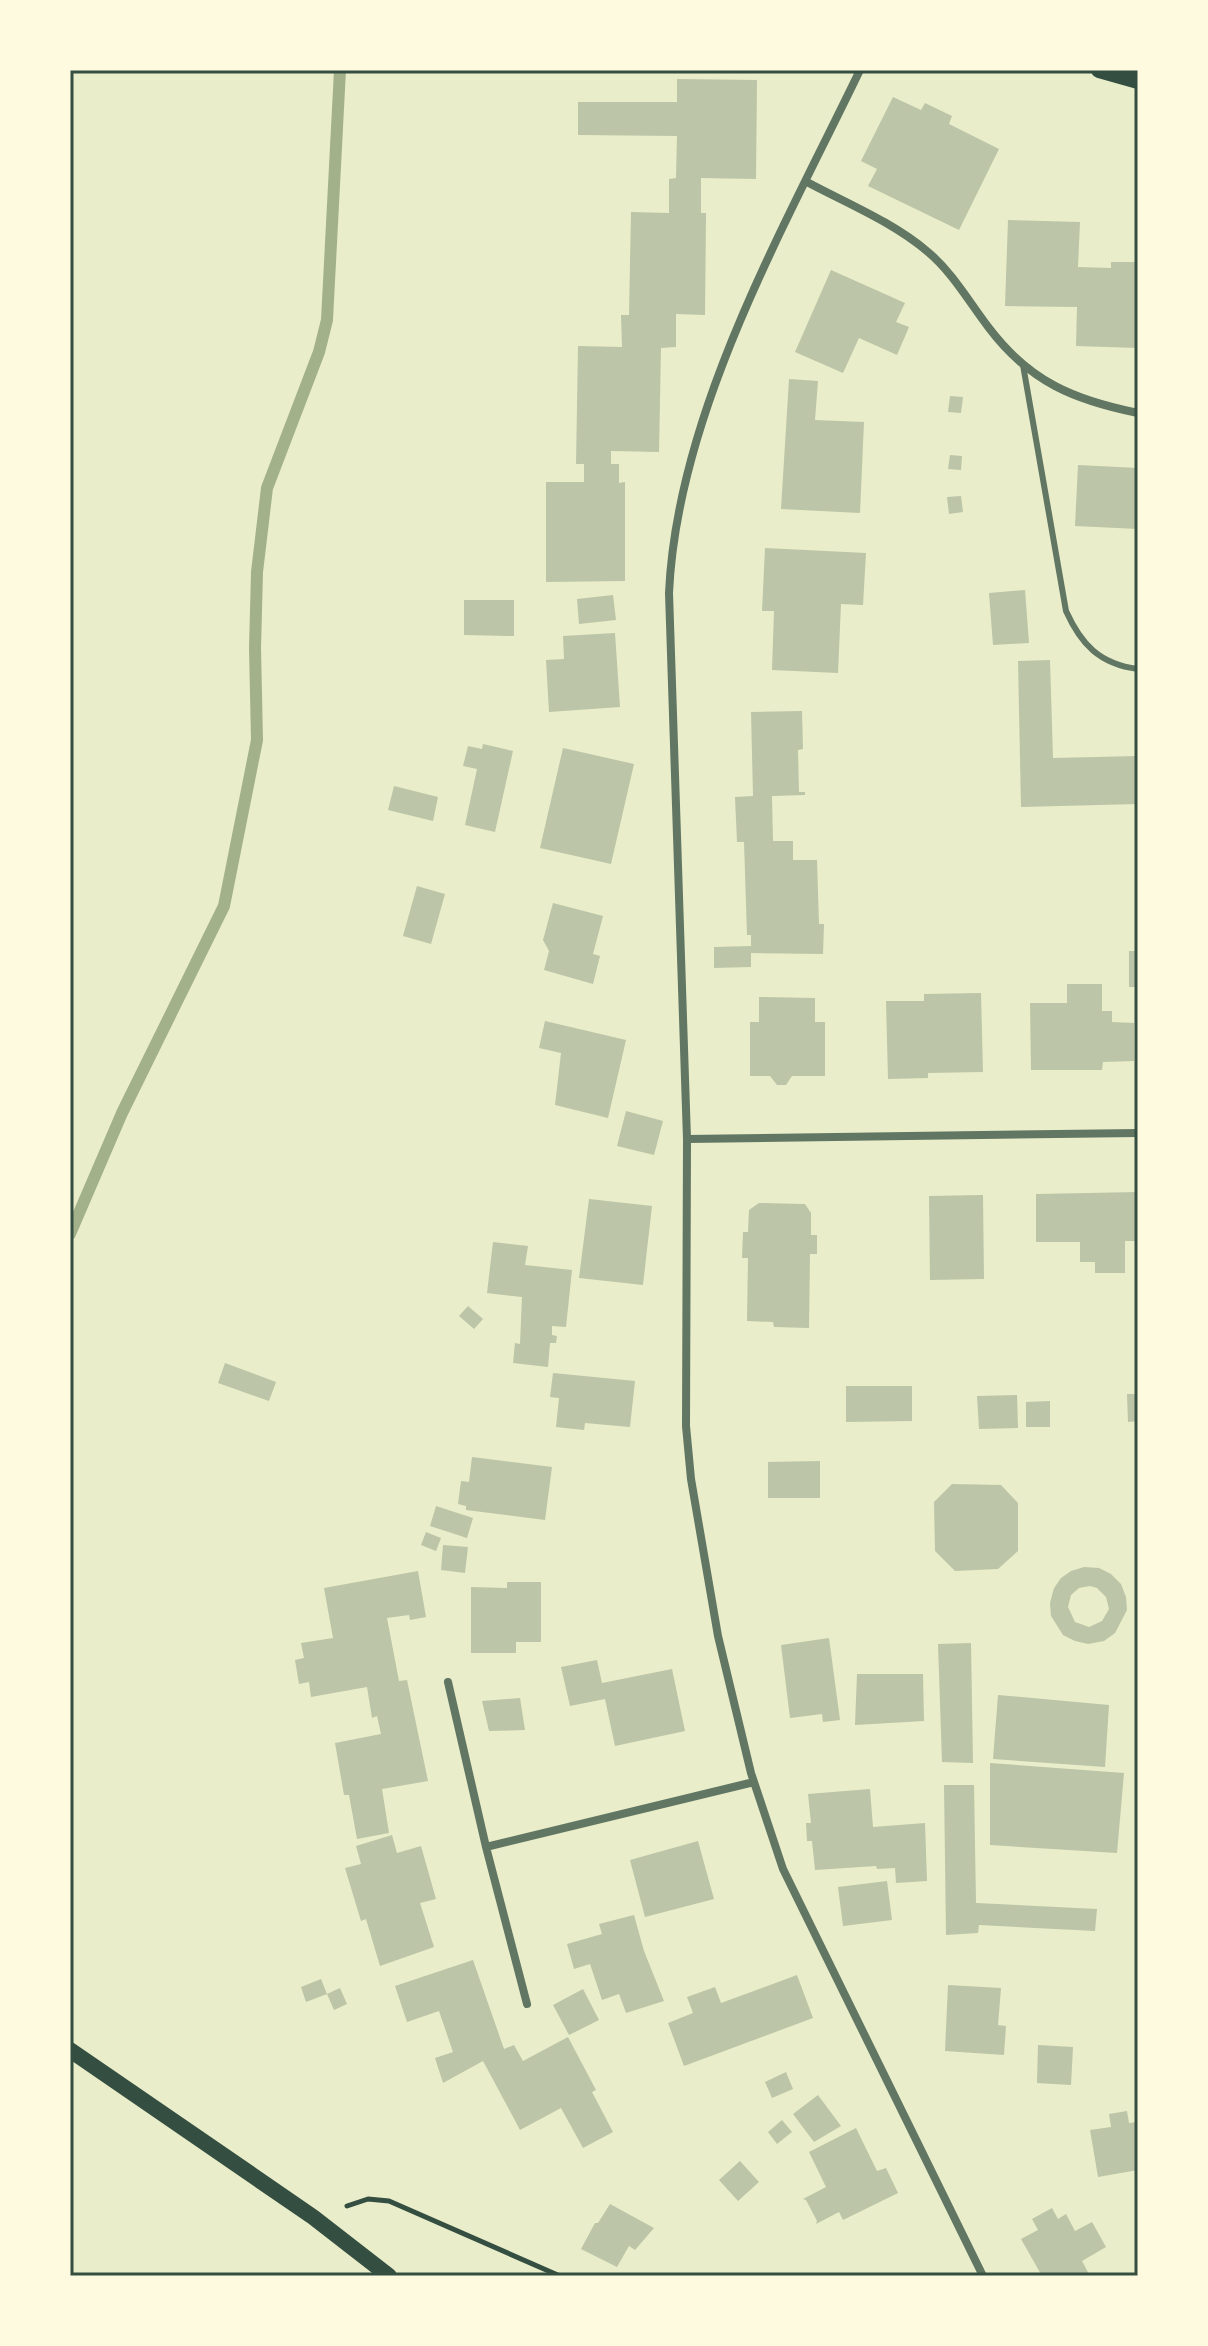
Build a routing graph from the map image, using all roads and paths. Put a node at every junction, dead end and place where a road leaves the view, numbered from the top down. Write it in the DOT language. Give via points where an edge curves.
graph roads {
  1 [pos="860,70"];
  2 [pos="1099,70"];
  3 [pos="1138,81"];
  4 [pos="807,182"];
  5 [pos="1023,365"];
  6 [pos="1138,413"];
  7 [pos="1138,669"];
  8 [pos="1138,1133"];
  9 [pos="687,1139"];
  10 [pos="448,1682"];
  11 [pos="754,1782"];
  12 [pos="486,1847"];
  13 [pos="527,2004"];
  14 [pos="70,2050"];
  15 [pos="313,2217"];
  16 [pos="389,2276"];
  17 [pos="560,2276"];
  18 [pos="983,2276"];
  1 -- 4 [label="street"];
  2 -- 3 [label="main road"];
  4 -- 5 [label="street" via="930,253"];
  4 -- 9 [label="street" via="710,401 683,484 671,553"];
  5 -- 6 [label="street" via="1074,397"];
  5 -- 7 [label="lane" via="1066,611 1077,635 1094,653"];
  8 -- 9 [label="street"];
  9 -- 11 [label="street" via="686,1426 691,1479 718,1636"];
  10 -- 12 [label="street"];
  11 -- 12 [label="street"];
  11 -- 18 [label="street" via="783,1869"];
  12 -- 13 [label="street"];
  14 -- 15 [label="main road"];
  15 -- 16 [label="main road"];
  15 -- 17 [label="path" via="368,2199 389,2201"];
}
